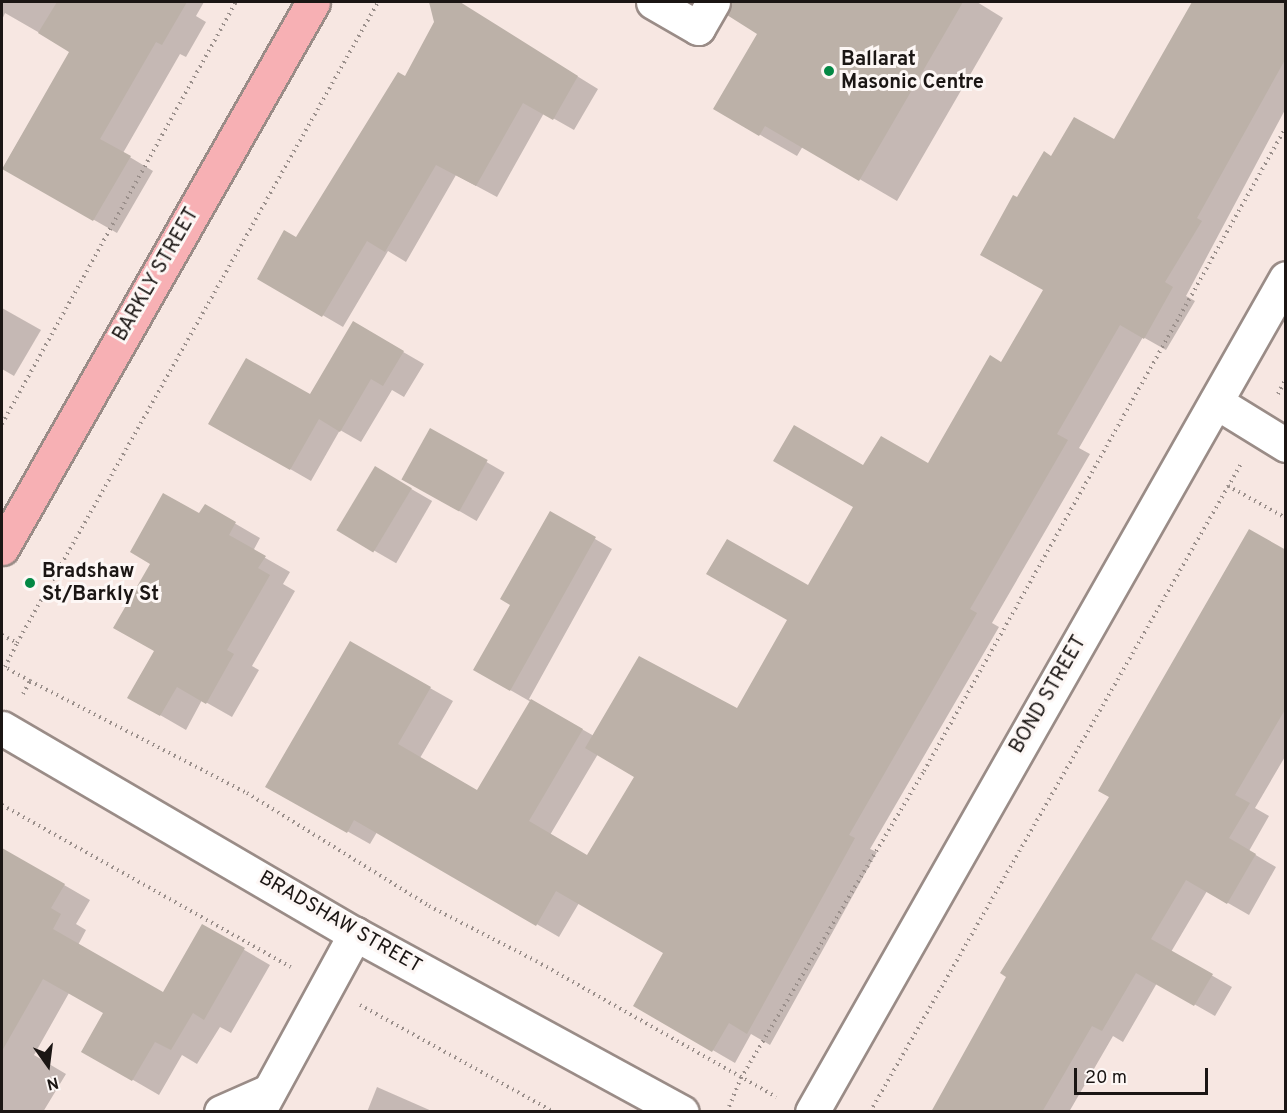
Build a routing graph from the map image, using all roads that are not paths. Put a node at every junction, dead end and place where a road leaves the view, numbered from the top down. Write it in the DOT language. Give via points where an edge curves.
graph roads {
  1 [pos="313,2"];
  2 [pos="653,2"];
  3 [pos="713,2"];
  4 [pos="1286,278"];
  5 [pos="1216,402"];
  6 [pos="1272,438"];
  7 [pos="2,548"];
  8 [pos="2,728"];
  9 [pos="355,934"];
  10 [pos="264,1101"];
  11 [pos="221,1112"];
  12 [pos="682,1112"];
  13 [pos="812,1112"];
  1 -- 7 [label="main road, BARKLY STREET"];
  2 -- 3 [label="street" via="698,28"];
  4 -- 5 [label="street, BOND STREET"];
  5 -- 6 [label="street"];
  5 -- 13 [label="street, BOND STREET"];
  8 -- 9 [label="street, BRADSHAW STREET"];
  9 -- 10 [label="street"];
  9 -- 12 [label="street, BRADSHAW STREET"];
  10 -- 11 [label="street"];
}
